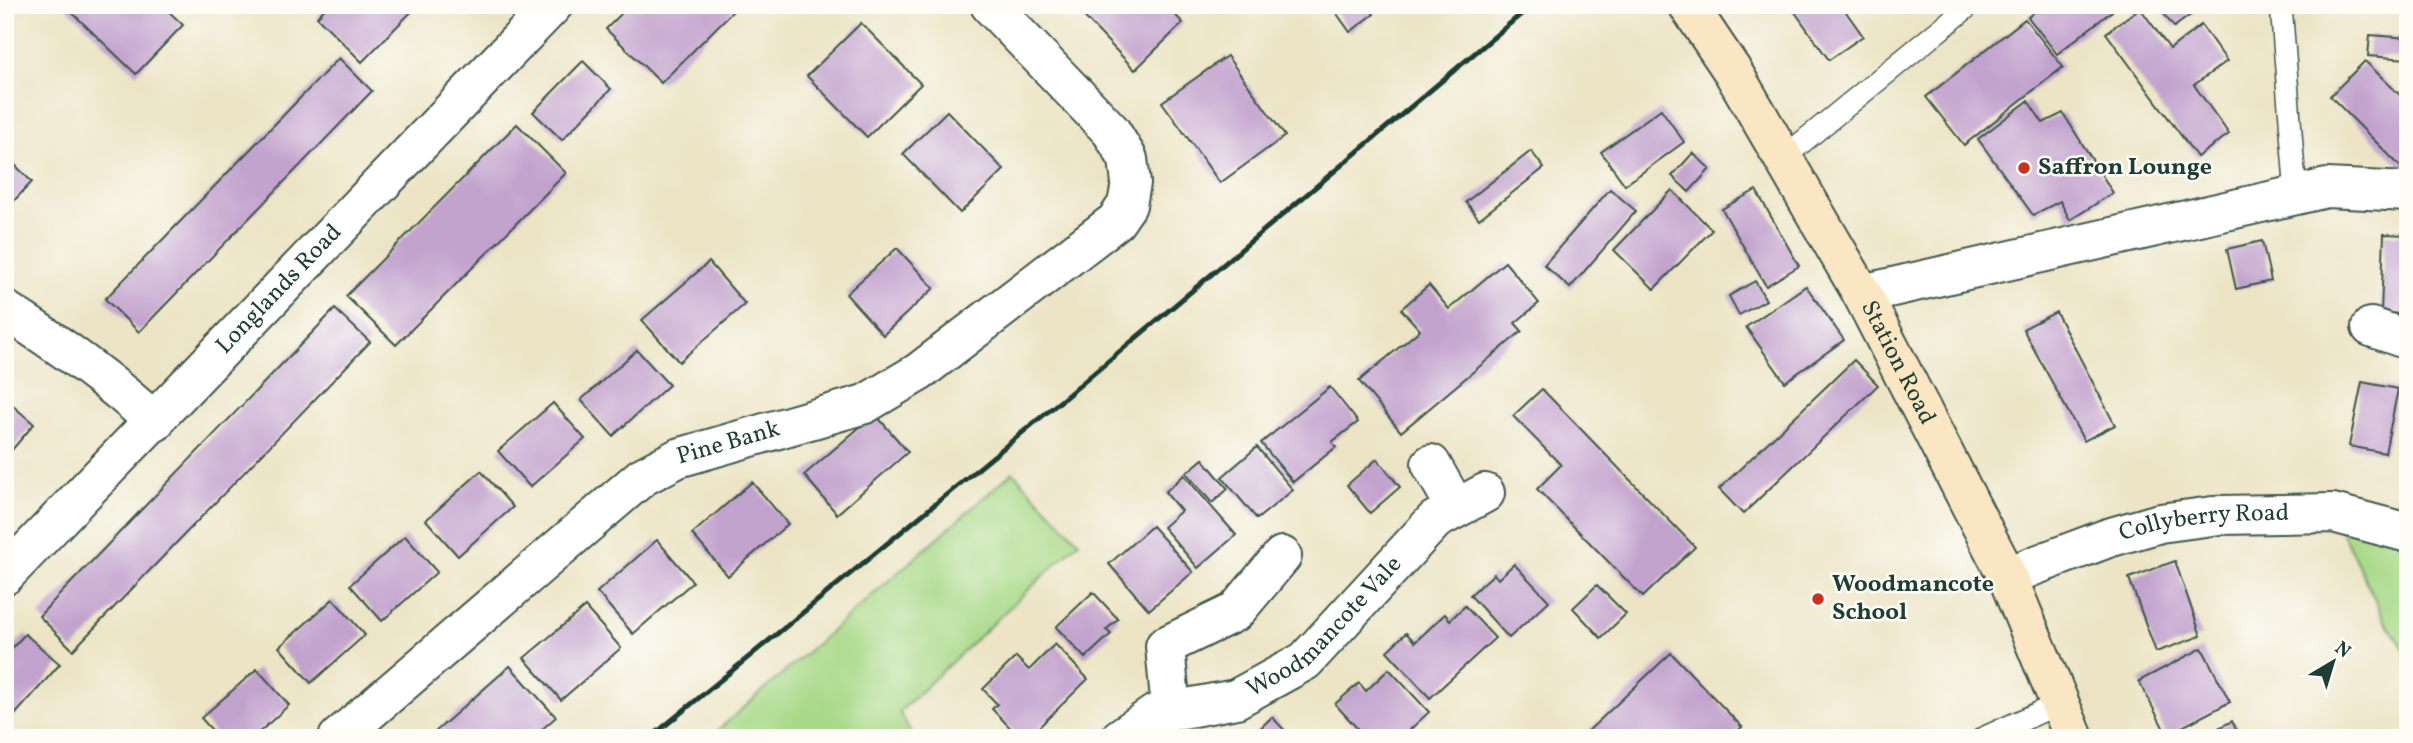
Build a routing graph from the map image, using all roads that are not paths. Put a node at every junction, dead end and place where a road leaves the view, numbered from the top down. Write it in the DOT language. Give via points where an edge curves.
graph roads {
  1 [pos="553,5"];
  2 [pos="989,5"];
  3 [pos="1688,5"];
  4 [pos="1970,5"];
  5 [pos="2281,5"];
  6 [pos="1783,158"];
  7 [pos="2408,192"];
  8 [pos="2296,195"];
  9 [pos="1862,293"];
  10 [pos="5,310"];
  11 [pos="2371,327"];
  12 [pos="2408,340"];
  13 [pos="155,422"];
  14 [pos="1431,464"];
  15 [pos="2408,533"];
  16 [pos="1282,556"];
  17 [pos="5,575"];
  18 [pos="2007,576"];
  19 [pos="1171,711"];
  20 [pos="2067,721"];
  21 [pos="338,738"];
  22 [pos="1120,738"];
  23 [pos="1983,738"];
  1 -- 13 [label="street, Longlands Road"];
  2 -- 21 [label="street, Pine Bank" via="1111,131 1128,159 1131,183 1127,205 1116,221 919,372 865,404 678,458 642,477"];
  3 -- 6 [label="street, Station Road"];
  4 -- 6 [label="lane"];
  5 -- 8 [label="lane"];
  6 -- 9 [label="street, Station Road"];
  7 -- 8 [label="street" via="2327,188"];
  8 -- 9 [label="street"];
  9 -- 18 [label="street, Station Road"];
  10 -- 13 [label="street" via="66,348"];
  11 -- 12 [label="street"];
  13 -- 17 [label="street, Longlands Road"];
  14 -- 19 [label="street, Woodmancote Vale" via="1471,500 1434,520 1305,661 1236,699"];
  15 -- 18 [label="street, Collyberry Road" via="2333,513 2220,515 2160,523"];
  16 -- 19 [label="street" via="1235,612 1165,646"];
  18 -- 20 [label="street, Station Road"];
  19 -- 22 [label="street, Woodmancote Vale" via="1155,714"];
  20 -- 23 [label="lane"];
}
